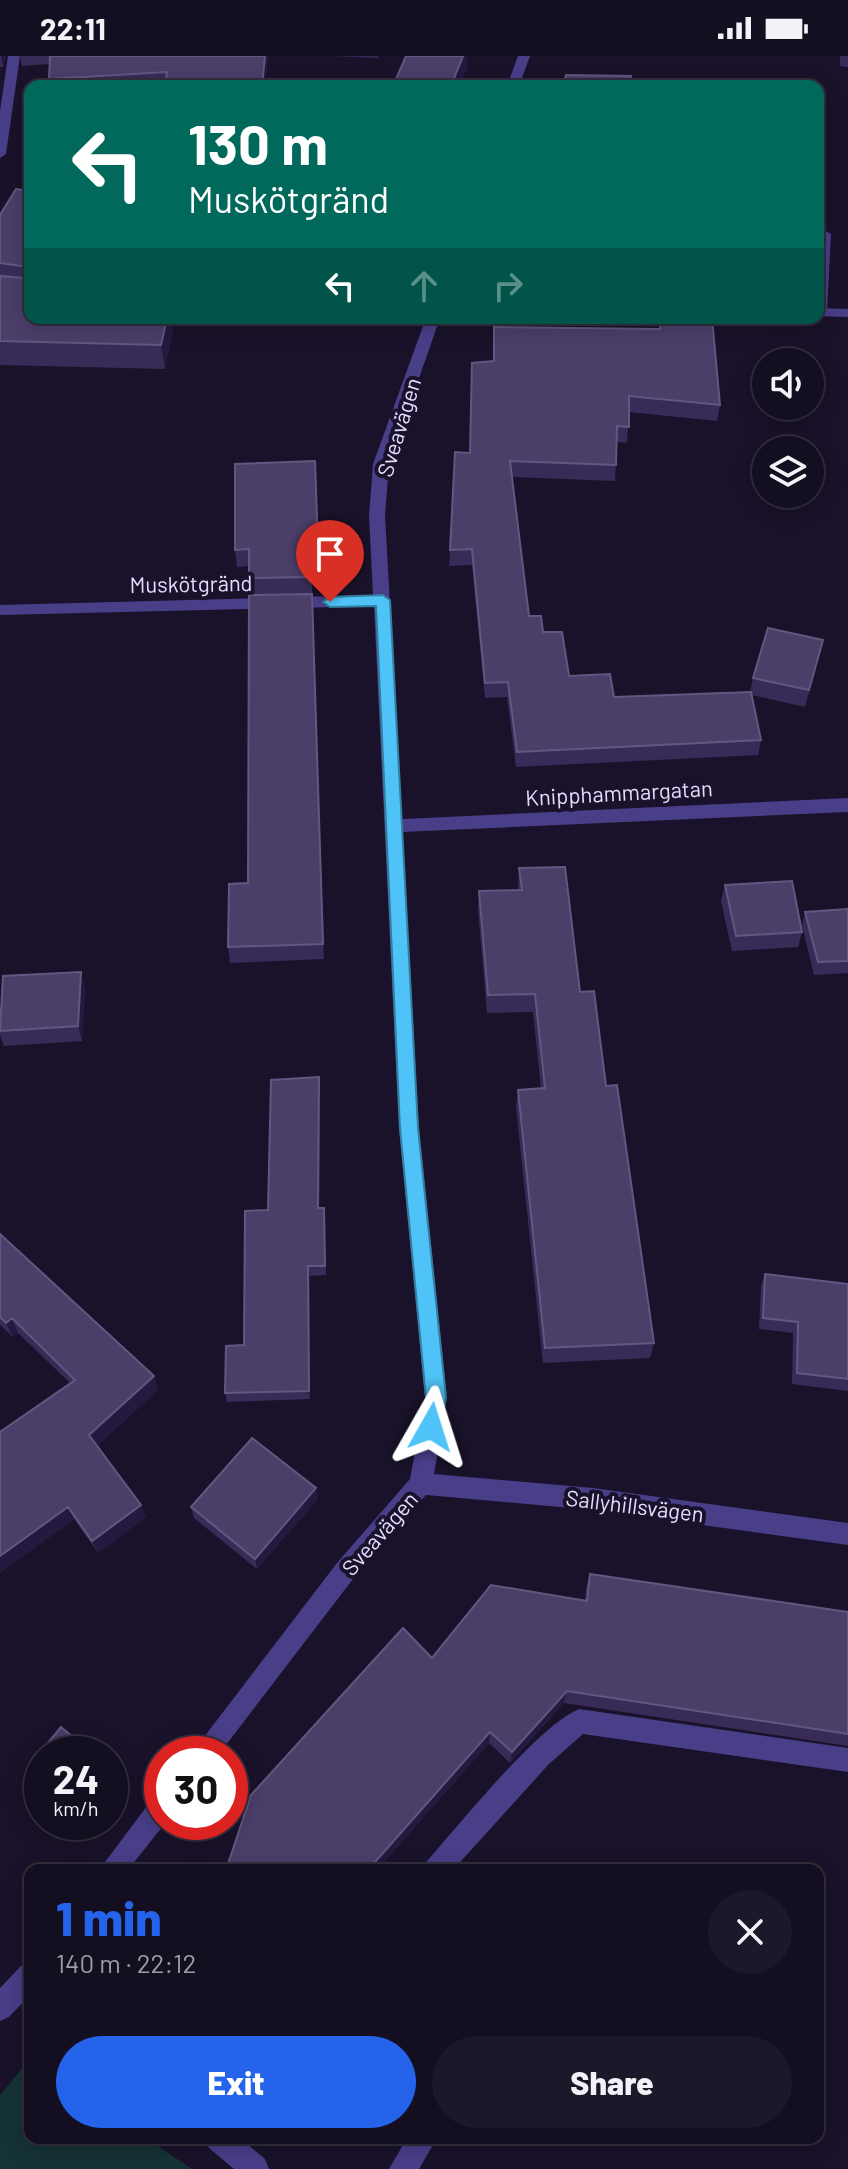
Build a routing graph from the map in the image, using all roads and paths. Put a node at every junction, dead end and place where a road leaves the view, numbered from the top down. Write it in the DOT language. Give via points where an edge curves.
graph roads {
  1 [pos="14,56"];
  2 [pos="524,56"];
  3 [pos="515,80"];
  4 [pos="0,154"];
  5 [pos="824,312"];
  6 [pos="848,313"];
  7 [pos="431,324"];
  8 [pos="383,600"];
  9 [pos="0,610"];
  10 [pos="848,805"];
  11 [pos="393,826"];
  12 [pos="421,1484"];
  13 [pos="848,1534"];
  14 [pos="217,1736"];
  15 [pos="848,1760"];
  16 [pos="144,1830"];
  17 [pos="117,1864"];
  18 [pos="441,1864"];
  19 [pos="24,1983"];
  20 [pos="1,2007"];
  21 [pos="226,2144"];
  22 [pos="419,2144"];
  23 [pos="255,2169"];
  24 [pos="403,2169"];
  1 -- 4 [label="street"];
  2 -- 3 [label="street"];
  5 -- 6 [label="street"];
  7 -- 8 [label="street, Sveavägen" via="381,464 377,516"];
  8 -- 9 [label="street, Muskötgränd"];
  8 -- 11 [label="street, Sveavägen"];
  10 -- 11 [label="street, Knipphammargatan"];
  11 -- 12 [label="street, Sveavägen" via="409,1128 436,1398"];
  12 -- 13 [label="street, Sallyhillsvägen" via="593,1499"];
  12 -- 14 [label="street, Sveavägen" via="345,1571"];
  15 -- 18 [label="street" via="579,1721 540,1755"];
  16 -- 17 [label="street"];
  19 -- 20 [label="street"];
  21 -- 23 [label="street"];
  22 -- 24 [label="street"];
}
